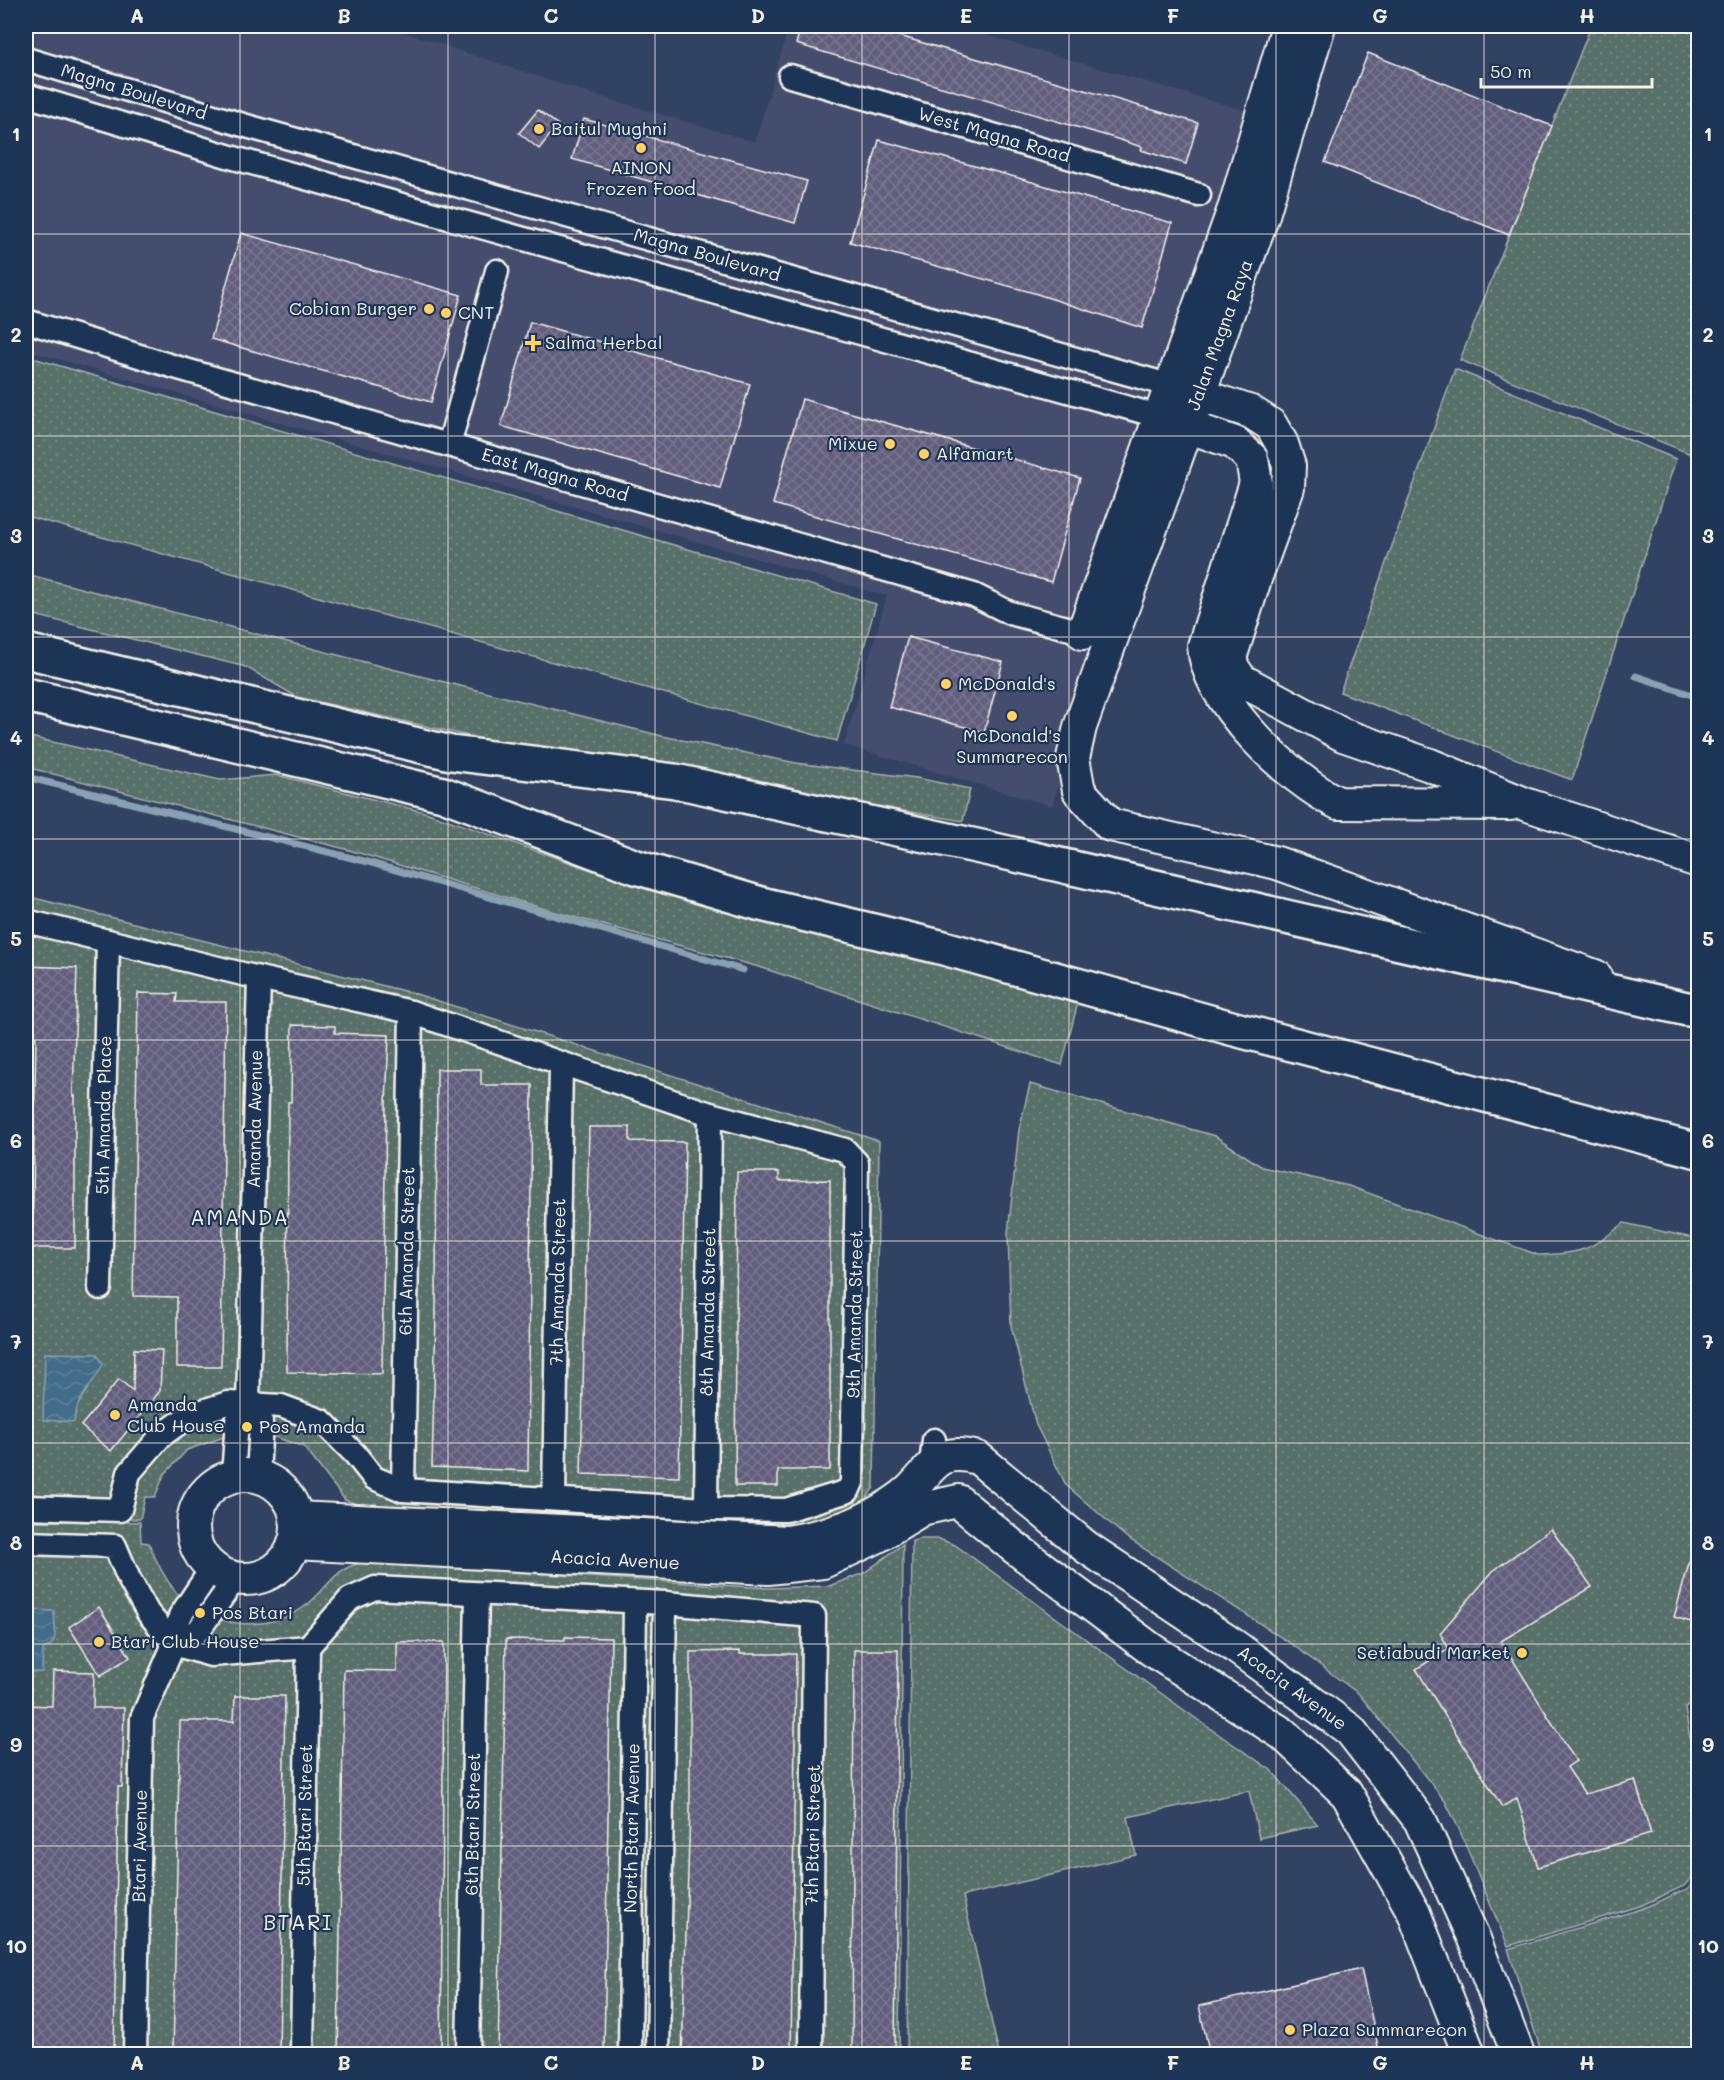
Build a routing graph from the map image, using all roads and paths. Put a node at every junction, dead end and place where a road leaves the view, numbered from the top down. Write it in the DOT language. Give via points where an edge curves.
graph roads {
  1 [pos="1288,26"];
  2 [pos="1319,26"];
  3 [pos="26,59"];
  4 [pos="789,76"];
  5 [pos="26,95"];
  6 [pos="243,125"];
  7 [pos="234,158"];
  8 [pos="1199,195"];
  9 [pos="497,271"];
  10 [pos="26,321"];
  11 [pos="1185,390"];
  12 [pos="1174,421"];
  13 [pos="449,445"];
  14 [pos="1096,636"];
  15 [pos="26,651"];
  16 [pos="26,695"];
  17 [pos="1525,804"];
  18 [pos="1698,861"];
  19 [pos="26,921"];
  20 [pos="108,941"];
  21 [pos="259,978"];
  22 [pos="1693,1010"];
  23 [pos="411,1012"];
  24 [pos="561,1064"];
  25 [pos="710,1114"];
  26 [pos="1698,1151"];
  27 [pos="100,1288"];
  28 [pos="248,1404"];
  29 [pos="981,1456"];
  30 [pos="246,1476"];
  31 [pos="402,1490"];
  32 [pos="554,1499"];
  33 [pos="916,1500"];
  34 [pos="958,1502"];
  35 [pos="26,1507"];
  36 [pos="706,1509"];
  37 [pos="295,1531"];
  38 [pos="26,1543"];
  39 [pos="223,1573"];
  40 [pos="477,1593"];
  41 [pos="635,1602"];
  42 [pos="665,1603"];
  43 [pos="174,1644"];
  44 [pos="308,1647"];
  45 [pos="135,2055"];
  46 [pos="302,2055"];
  47 [pos="468,2055"];
  48 [pos="630,2055"];
  49 [pos="658,2055"];
  50 [pos="811,2055"];
  51 [pos="1469,2055"];
  52 [pos="1518,2055"];
  1 -- 11 [label="street, Jalan Magna Raya"];
  2 -- 11 [label="street, Jalan Magna Raya" via="1263,215"];
  3 -- 6 [label="street, Magna Boulevard"];
  4 -- 8 [label="street, West Magna Road"];
  5 -- 7 [label="street, Magna Boulevard"];
  6 -- 7 [label="street"];
  6 -- 11 [label="street, Magna Boulevard"];
  7 -- 12 [label="street, Magna Boulevard"];
  9 -- 13 [label="street"];
  10 -- 13 [label="street, East Magna Road"];
  11 -- 12 [label="street, Jalan Magna Raya"];
  11 -- 17 [label="street" via="1251,412 1271,424 1289,466 1288,488 1231,655 1235,674 1252,688 1343,735"];
  12 -- 14 [label="street, Jalan Magna Raya"];
  12 -- 17 [label="street" via="1235,443 1252,459 1256,483 1204,646 1212,679 1263,747 1338,803"];
  13 -- 14 [label="street, East Magna Road" via="974,595 1010,613"];
  14 -- 22 [label="street, Jalan Magna Raya" via="1073,758 1079,790 1110,825 1276,863"];
  15 -- 22 [label="highway" via="451,753 687,784"];
  16 -- 26 [label="highway" via="443,794 636,867 761,904 944,948"];
  17 -- 18 [label="street"];
  19 -- 20 [label="street"];
  20 -- 21 [label="street"];
  20 -- 27 [label="street, 5th Amanda Place"];
  21 -- 23 [label="street"];
  21 -- 28 [label="street, Amanda Avenue"];
  23 -- 24 [label="street"];
  23 -- 31 [label="street, 6th Amanda Street"];
  24 -- 25 [label="street"];
  24 -- 32 [label="street, 7th Amanda Street"];
  25 -- 36 [label="street, 8th Amanda Street"];
  25 -- 36 [label="street, 9th Amanda Street" via="845,1150 857,1163 852,1482 848,1491 786,1510"];
  28 -- 30 [label="street" via="237,1421"];
  28 -- 31 [label="street" via="281,1406 322,1421 374,1478"];
  28 -- 35 [label="street" via="228,1403 190,1415 161,1436 129,1473 120,1510"];
  29 -- 33 [label="street, Acacia Avenue" via="933,1452"];
  29 -- 34 [label="street, Acacia Avenue"];
  29 -- 52 [label="street, Acacia Avenue" via="1086,1547 1233,1645 1350,1730 1420,1820 1474,1939"];
  30 -- 37 [label="street" via="279,1487 287,1496"];
  30 -- 39 [label="street" via="221,1481 202,1498 193,1522 197,1547"];
  31 -- 32 [label="street"];
  32 -- 36 [label="street"];
  33 -- 34 [label="street, Acacia Avenue"];
  33 -- 37 [label="street, Acacia Avenue" via="876,1537 823,1562 768,1568"];
  34 -- 51 [label="street" via="1152,1650 1283,1734 1347,1794 1414,1913"];
  37 -- 39 [label="street" via="281,1565 271,1572 254,1578"];
  38 -- 43 [label="street" via="115,1546 148,1613"];
  39 -- 43 [label="street, Btari Avenue" via="180,1616"];
  40 -- 41 [label="street"];
  40 -- 44 [label="street" via="375,1588 350,1599"];
  40 -- 47 [label="street, 6th Btari Street"];
  41 -- 42 [label="street"];
  41 -- 48 [label="street, North Btari Avenue"];
  42 -- 49 [label="street, North Btari Avenue"];
  42 -- 50 [label="street, 7th Btari Street" via="814,1616"];
  43 -- 44 [label="street" via="211,1655"];
  43 -- 45 [label="street, Btari Avenue" via="142,1718"];
  44 -- 46 [label="street, 5th Btari Street"];
}
